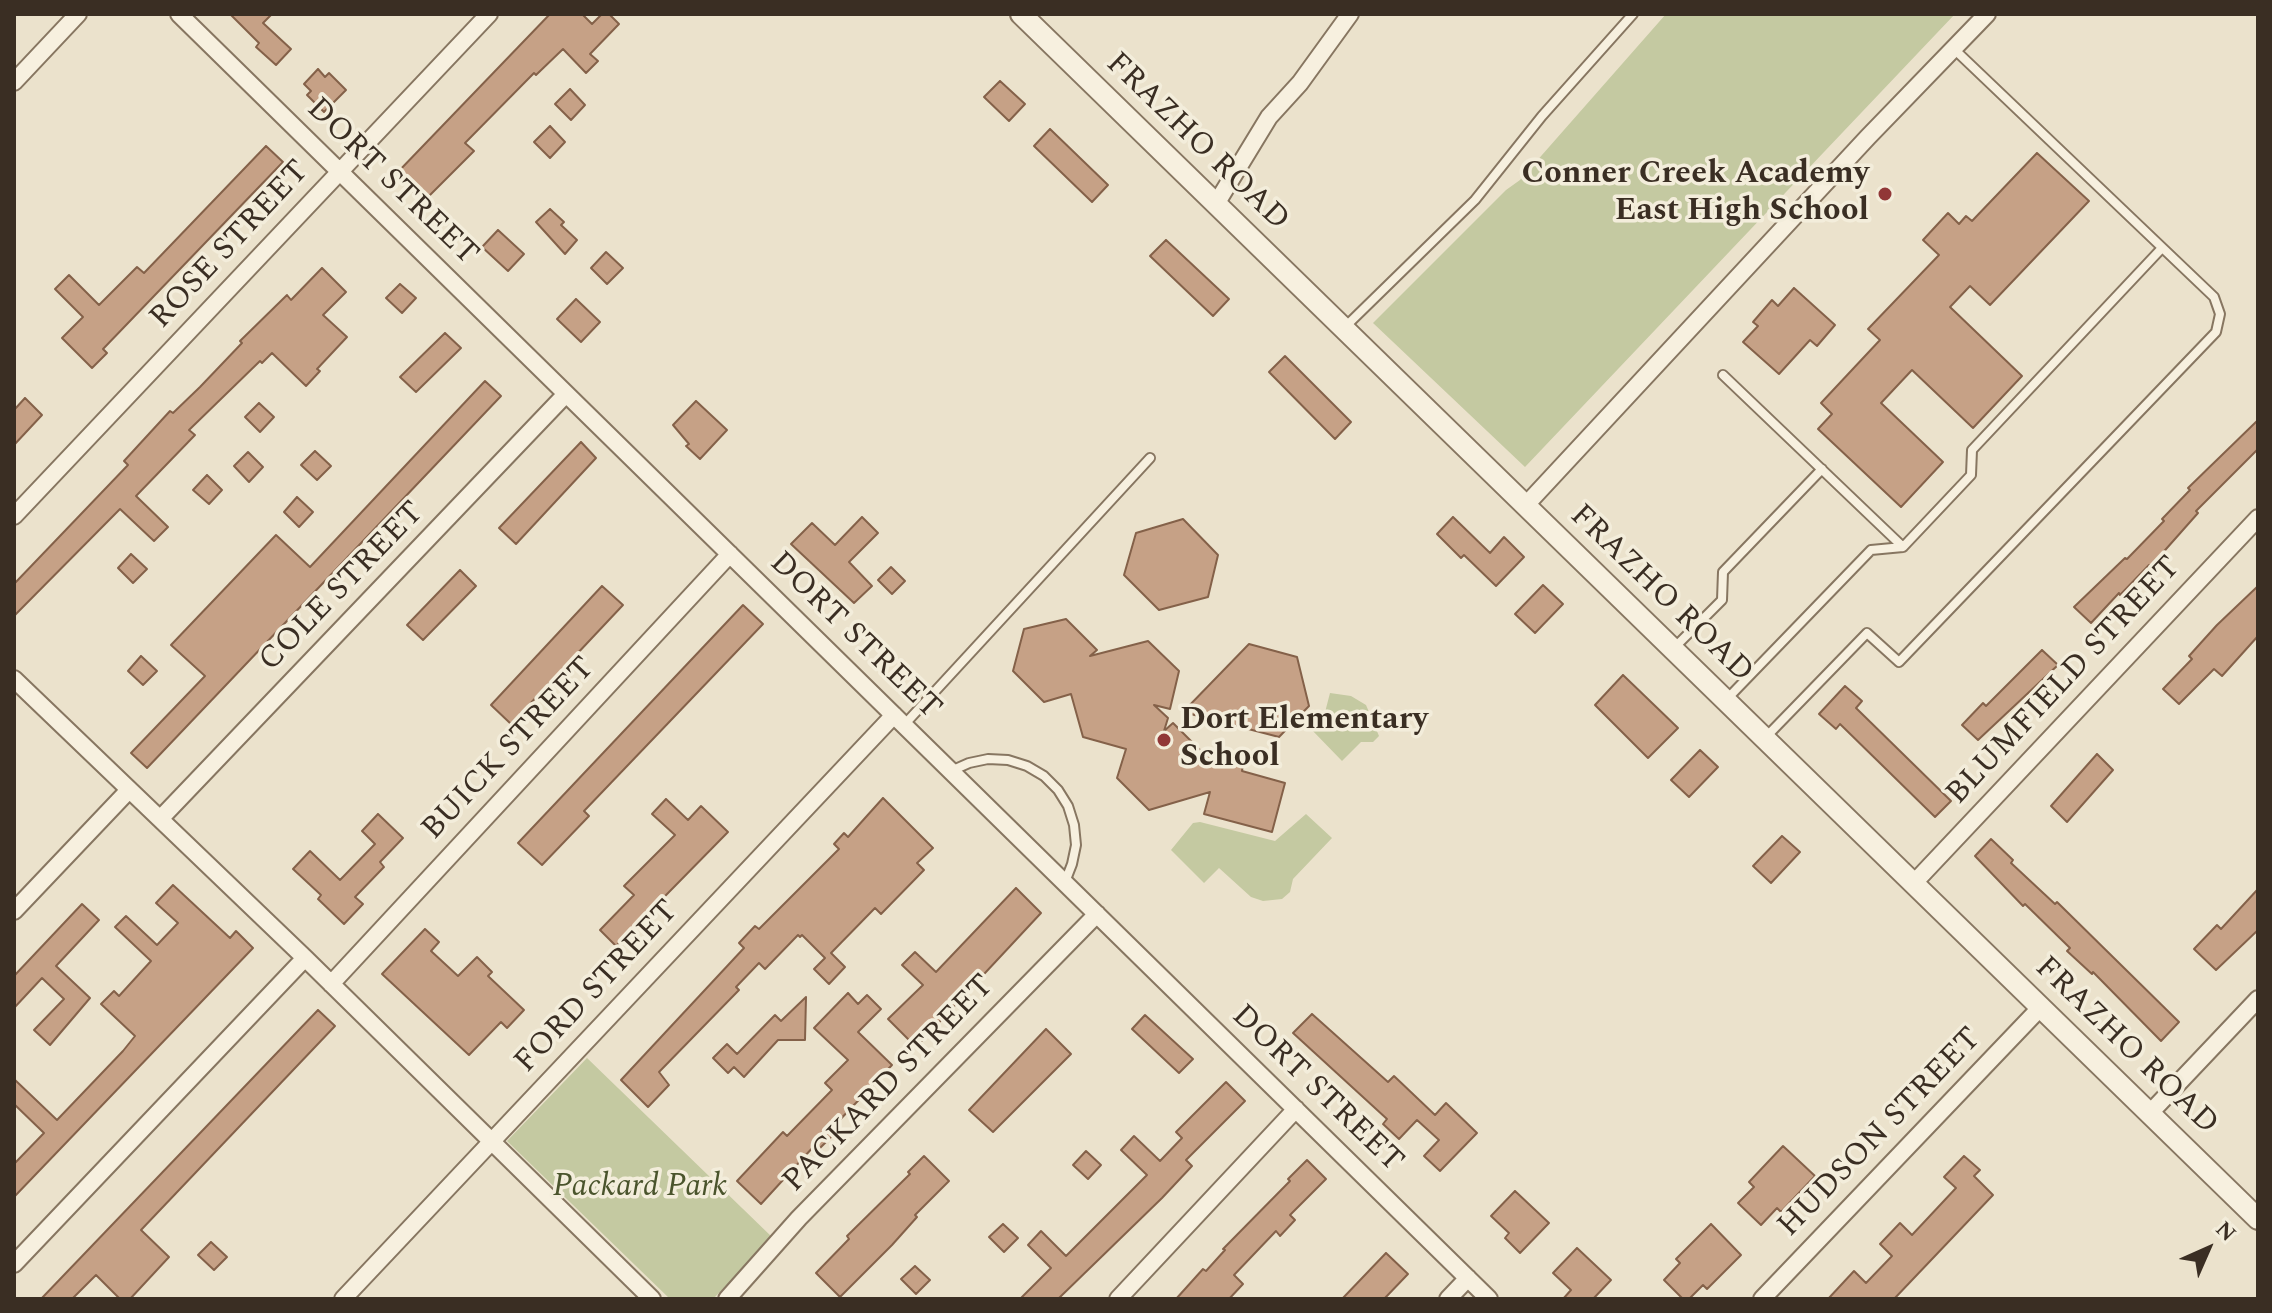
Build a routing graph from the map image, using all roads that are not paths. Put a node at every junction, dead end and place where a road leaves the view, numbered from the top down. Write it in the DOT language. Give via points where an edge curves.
graph roads {
  1 [pos="78,14"];
  2 [pos="179,14"];
  3 [pos="489,14"];
  4 [pos="1021,14"];
  5 [pos="1350,14"];
  6 [pos="1633,14"];
  7 [pos="1987,14"];
  8 [pos="1953,49"];
  9 [pos="14,82"];
  10 [pos="340,172"];
  11 [pos="1216,204"];
  12 [pos="2162,248"];
  13 [pos="1344,329"];
  14 [pos="1723,375"];
  15 [pos="566,394"];
  16 [pos="1150,458"];
  17 [pos="1822,469"];
  18 [pos="1525,506"];
  19 [pos="14,516"];
  20 [pos="2258,518"];
  21 [pos="1903,547"];
  22 [pos="730,554"];
  23 [pos="1673,650"];
  24 [pos="14,679"];
  25 [pos="1725,701"];
  26 [pos="899,720"];
  27 [pos="1764,739"];
  28 [pos="951,771"];
  29 [pos="129,790"];
  30 [pos="160,819"];
  31 [pos="1064,882"];
  32 [pos="1913,884"];
  33 [pos="14,911"];
  34 [pos="1097,914"];
  35 [pos="305,958"];
  36 [pos="331,984"];
  37 [pos="2258,999"];
  38 [pos="2041,1007"];
  39 [pos="1296,1109"];
  40 [pos="2150,1113"];
  41 [pos="493,1141"];
  42 [pos="2258,1219"];
  43 [pos="14,1264"];
  44 [pos="1468,1278"];
  45 [pos="343,1299"];
  46 [pos="652,1299"];
  47 [pos="727,1299"];
  48 [pos="1118,1299"];
  49 [pos="1448,1299"];
  50 [pos="1489,1299"];
  51 [pos="1762,1299"];
  1 -- 9 [label="street"];
  2 -- 10 [label="street, DORT STREET"];
  3 -- 10 [label="street, ROSE STREET"];
  4 -- 11 [label="street, FRAZHO ROAD"];
  5 -- 11 [label="street" via="1269,117"];
  6 -- 13 [label="lane" via="1475,200"];
  7 -- 8 [label="street"];
  8 -- 12 [label="lane"];
  8 -- 18 [label="street"];
  10 -- 15 [label="street, DORT STREET"];
  10 -- 19 [label="street, ROSE STREET"];
  11 -- 13 [label="street, FRAZHO ROAD"];
  12 -- 21 [label="lane" via="1972,450 1971,475"];
  12 -- 27 [label="lane" via="2214,297 2220,314 2216,332 1899,662 1867,633"];
  13 -- 18 [label="street, FRAZHO ROAD"];
  14 -- 17 [label="lane"];
  15 -- 22 [label="street, DORT STREET"];
  15 -- 30 [label="street, COLE STREET"];
  16 -- 26 [label="lane"];
  17 -- 21 [label="lane"];
  17 -- 23 [label="lane" via="1723,572 1722,600"];
  18 -- 23 [label="street, FRAZHO ROAD"];
  20 -- 32 [label="street, BLUMFIELD STREET"];
  21 -- 25 [label="lane" via="1871,550"];
  22 -- 26 [label="street, DORT STREET"];
  22 -- 36 [label="street, BUICK STREET"];
  23 -- 25 [label="street, FRAZHO ROAD"];
  24 -- 29 [label="street"];
  25 -- 27 [label="street, FRAZHO ROAD"];
  26 -- 28 [label="street, DORT STREET"];
  26 -- 41 [label="street, FORD STREET"];
  27 -- 32 [label="street, FRAZHO ROAD"];
  28 -- 31 [label="street, DORT STREET"];
  28 -- 31 [label="lane" via="988,759 1008,760 1044,776 1068,806 1074,825 1076,845"];
  29 -- 30 [label="street"];
  29 -- 33 [label="street"];
  30 -- 35 [label="street"];
  31 -- 34 [label="street, DORT STREET"];
  32 -- 38 [label="street, FRAZHO ROAD"];
  34 -- 39 [label="street, DORT STREET"];
  34 -- 47 [label="street, PACKARD STREET" via="799,1218"];
  35 -- 36 [label="street"];
  35 -- 43 [label="street"];
  36 -- 41 [label="street"];
  37 -- 40 [label="street"];
  38 -- 40 [label="street, FRAZHO ROAD"];
  38 -- 51 [label="street, HUDSON STREET"];
  39 -- 44 [label="street, DORT STREET"];
  39 -- 48 [label="street"];
  40 -- 42 [label="street, FRAZHO ROAD"];
  41 -- 45 [label="street, FORD STREET"];
  41 -- 46 [label="street"];
  44 -- 49 [label="street"];
  44 -- 50 [label="street, DORT STREET"];
}
